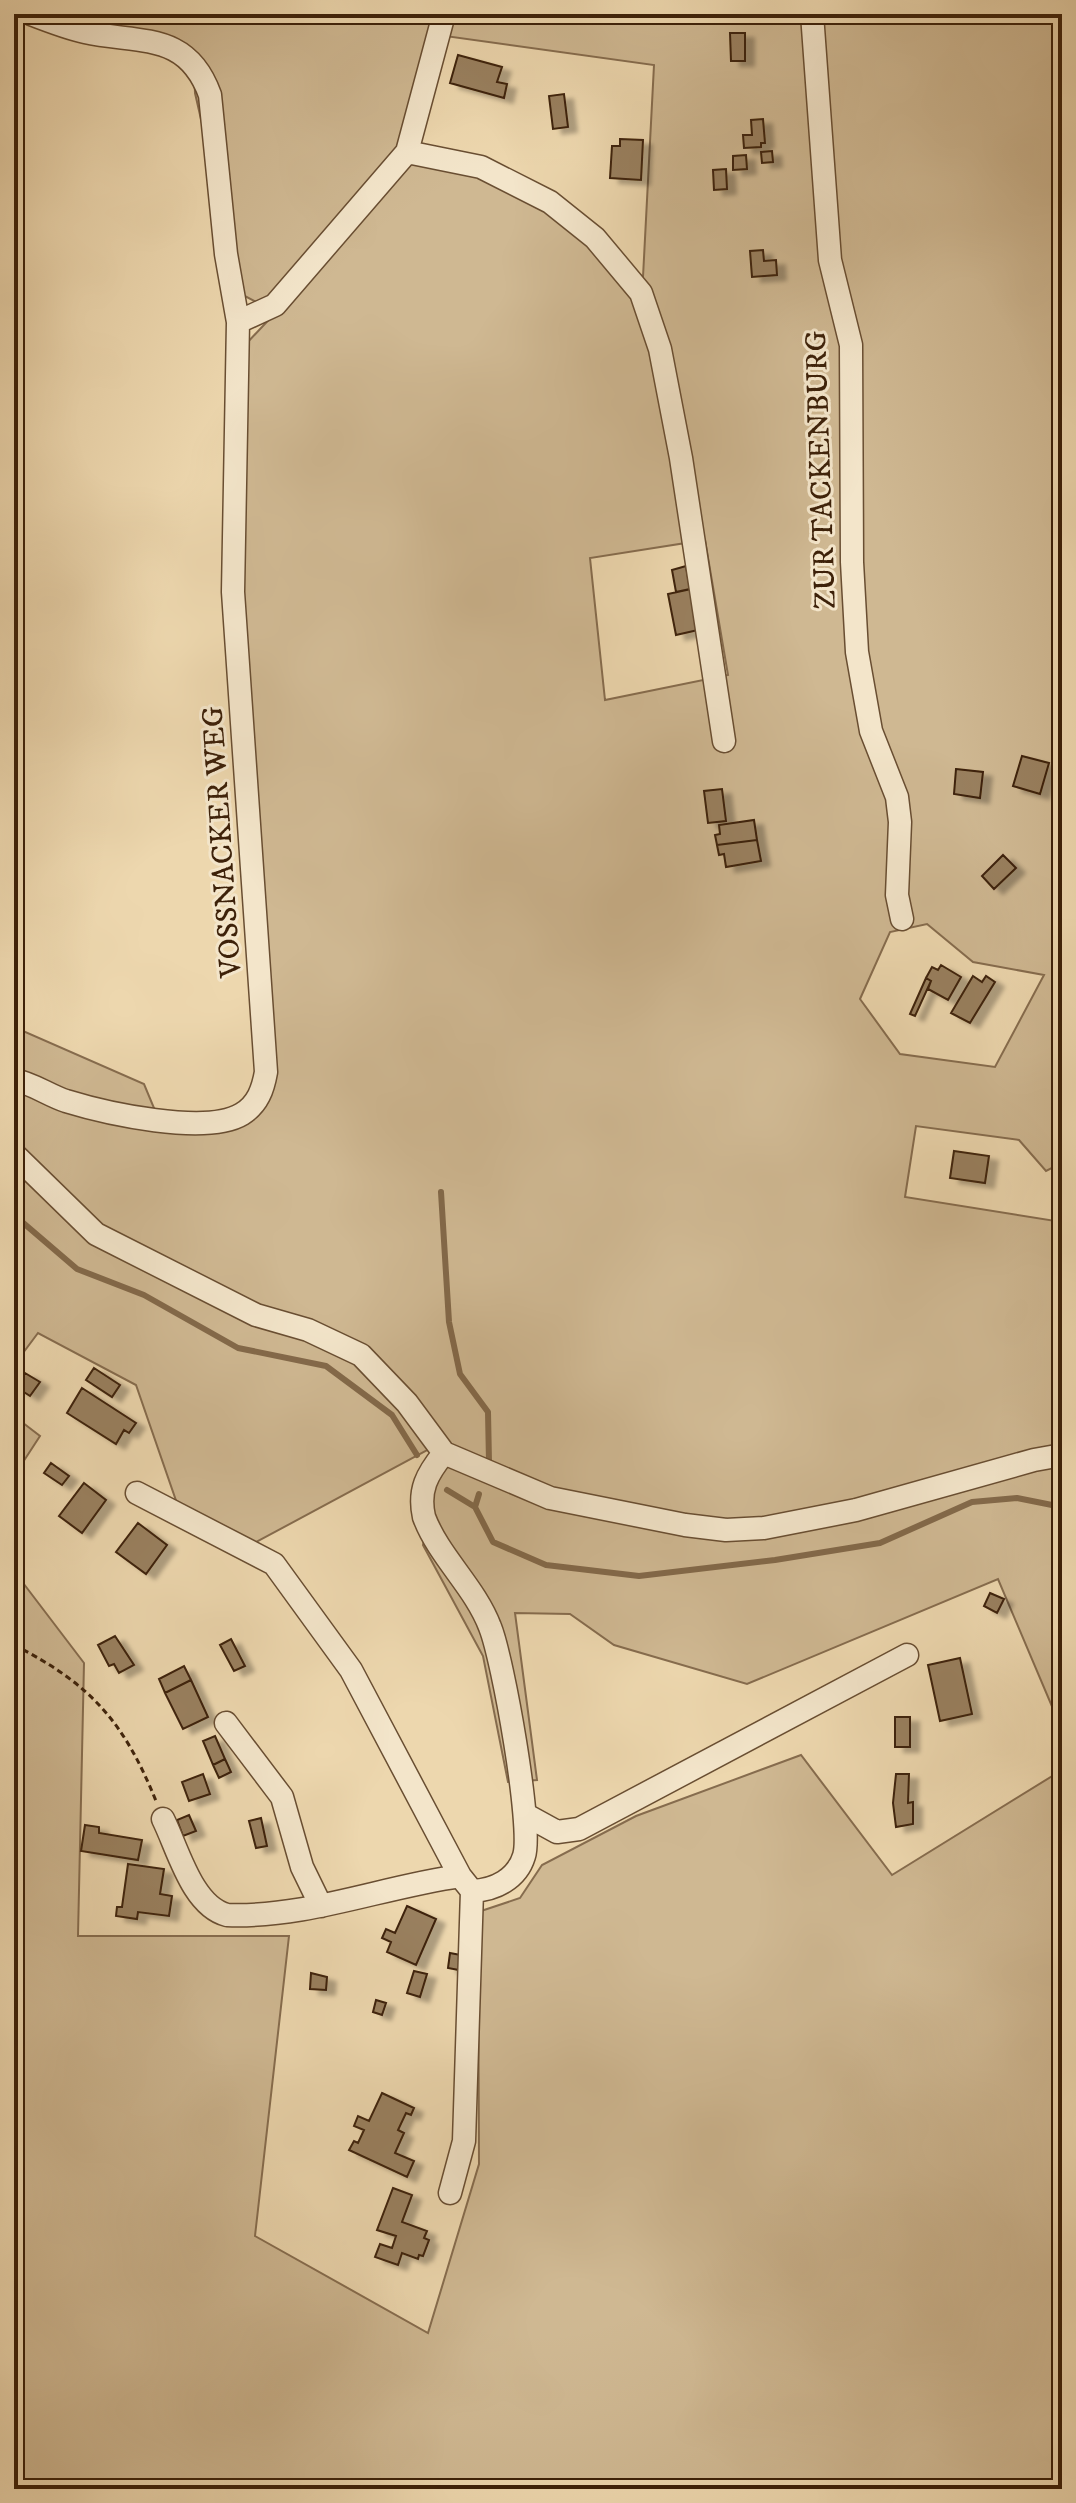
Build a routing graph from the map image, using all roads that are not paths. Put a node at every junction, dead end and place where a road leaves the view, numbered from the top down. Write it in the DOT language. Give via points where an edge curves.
graph roads {
  1 [pos="31,14"];
  2 [pos="444,14"];
  3 [pos="812,14"];
  4 [pos="56,18"];
  5 [pos="407,152"];
  6 [pos="238,322"];
  7 [pos="724,741"];
  8 [pos="902,919"];
  9 [pos="14,1080"];
  10 [pos="14,1154"];
  11 [pos="444,1453"];
  12 [pos="1062,1455"];
  13 [pos="137,1493"];
  14 [pos="907,1655"];
  15 [pos="226,1723"];
  16 [pos="526,1815"];
  17 [pos="163,1819"];
  18 [pos="466,1883"];
  19 [pos="321,1906"];
  20 [pos="450,2193"];
  1 -- 4 [label="street, VOSSNACKER WEG"];
  2 -- 5 [label="street"];
  3 -- 8 [label="street, ZUR TACKENBURG" via="830,260 851,345 857,652 871,731 897,797 896,882"];
  4 -- 6 [label="street, VOSSNACKER WEG" via="86,32 176,49 203,76 214,122"];
  5 -- 6 [label="street" via="275,305"];
  5 -- 7 [label="street" via="481,167 550,202 595,238 641,293 660,349 681,458"];
  6 -- 9 [label="street, VOSSNACKER WEG" via="233,592 261,975 263,1086 240,1116 204,1123 70,1102"];
  10 -- 11 [label="street" via="96,1234 247,1311 308,1330 361,1355"];
  11 -- 12 [label="street" via="550,1498 726,1530 827,1517"];
  11 -- 16 [label="street" via="429,1471 420,1501 424,1517 490,1626"];
  13 -- 18 [label="street" via="274,1564 351,1670"];
  14 -- 16 [label="street" via="579,1829 557,1832"];
  15 -- 19 [label="street" via="282,1797 306,1877"];
  16 -- 18 [label="street" via="525,1855 514,1874 492,1888"];
  17 -- 19 [label="street" via="200,1896 215,1912 238,1916"];
  18 -- 19 [label="street"];
  18 -- 20 [label="street" via="471,2006 464,2141"];
}
